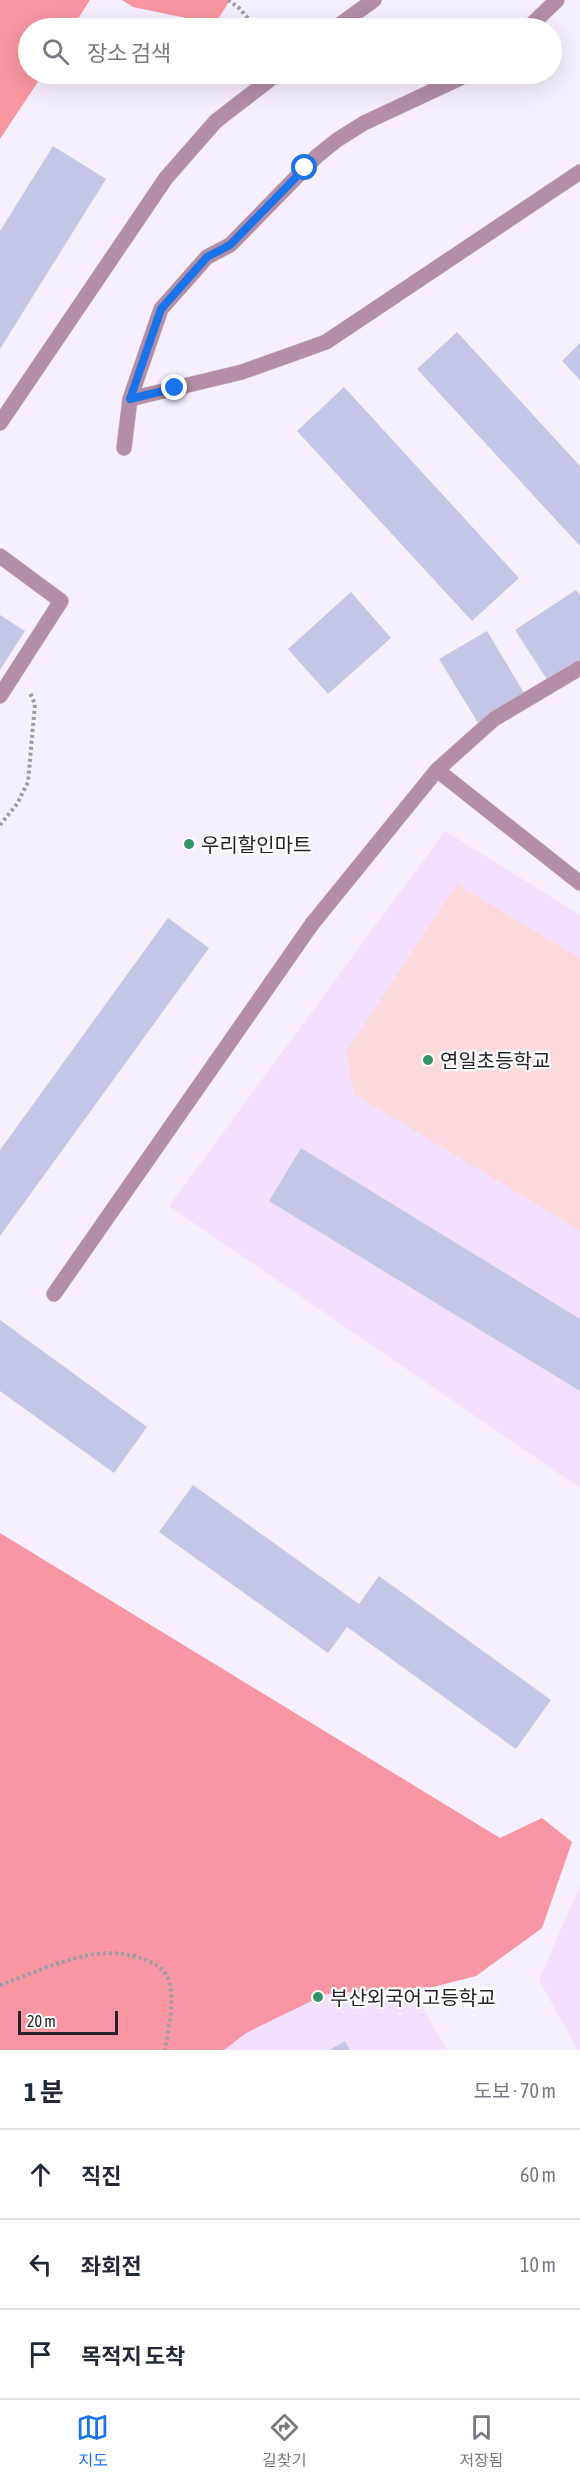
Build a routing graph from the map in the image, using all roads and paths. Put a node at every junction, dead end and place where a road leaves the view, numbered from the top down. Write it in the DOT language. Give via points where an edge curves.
graph roads {
  1 [pos="228,0"];
  2 [pos="374,0"];
  3 [pos="557,0"];
  4 [pos="248,18"];
  5 [pos="349,18"];
  6 [pos="538,18"];
  7 [pos="264,84"];
  8 [pos="448,84"];
  9 [pos="580,172"];
  10 [pos="130,399"];
  11 [pos="0,423"];
  12 [pos="124,448"];
  13 [pos="0,556"];
  14 [pos="580,668"];
  15 [pos="18,669"];
  16 [pos="0,696"];
  17 [pos="437,770"];
  18 [pos="0,825"];
  19 [pos="580,883"];
  20 [pos="54,1294"];
  21 [pos="0,1985"];
  22 [pos="165,2050"];
  1 -- 4 [label="path"];
  2 -- 5 [label="street"];
  3 -- 6 [label="street"];
  7 -- 11 [label="street" via="216,121 166,178"];
  8 -- 10 [label="street" via="336,140 230,245 207,257 161,309"];
  9 -- 10 [label="street" via="326,342 242,372"];
  10 -- 12 [label="street"];
  13 -- 15 [label="street" via="61,601"];
  14 -- 17 [label="street" via="494,718"];
  15 -- 16 [label="street"];
  15 -- 18 [label="path" via="35,704 28,782 18,804"];
  17 -- 19 [label="street"];
  17 -- 20 [label="street" via="312,924"];
  21 -- 22 [label="path" via="104,1952 137,1956 154,1963 169,1980 171,1998"];
}
